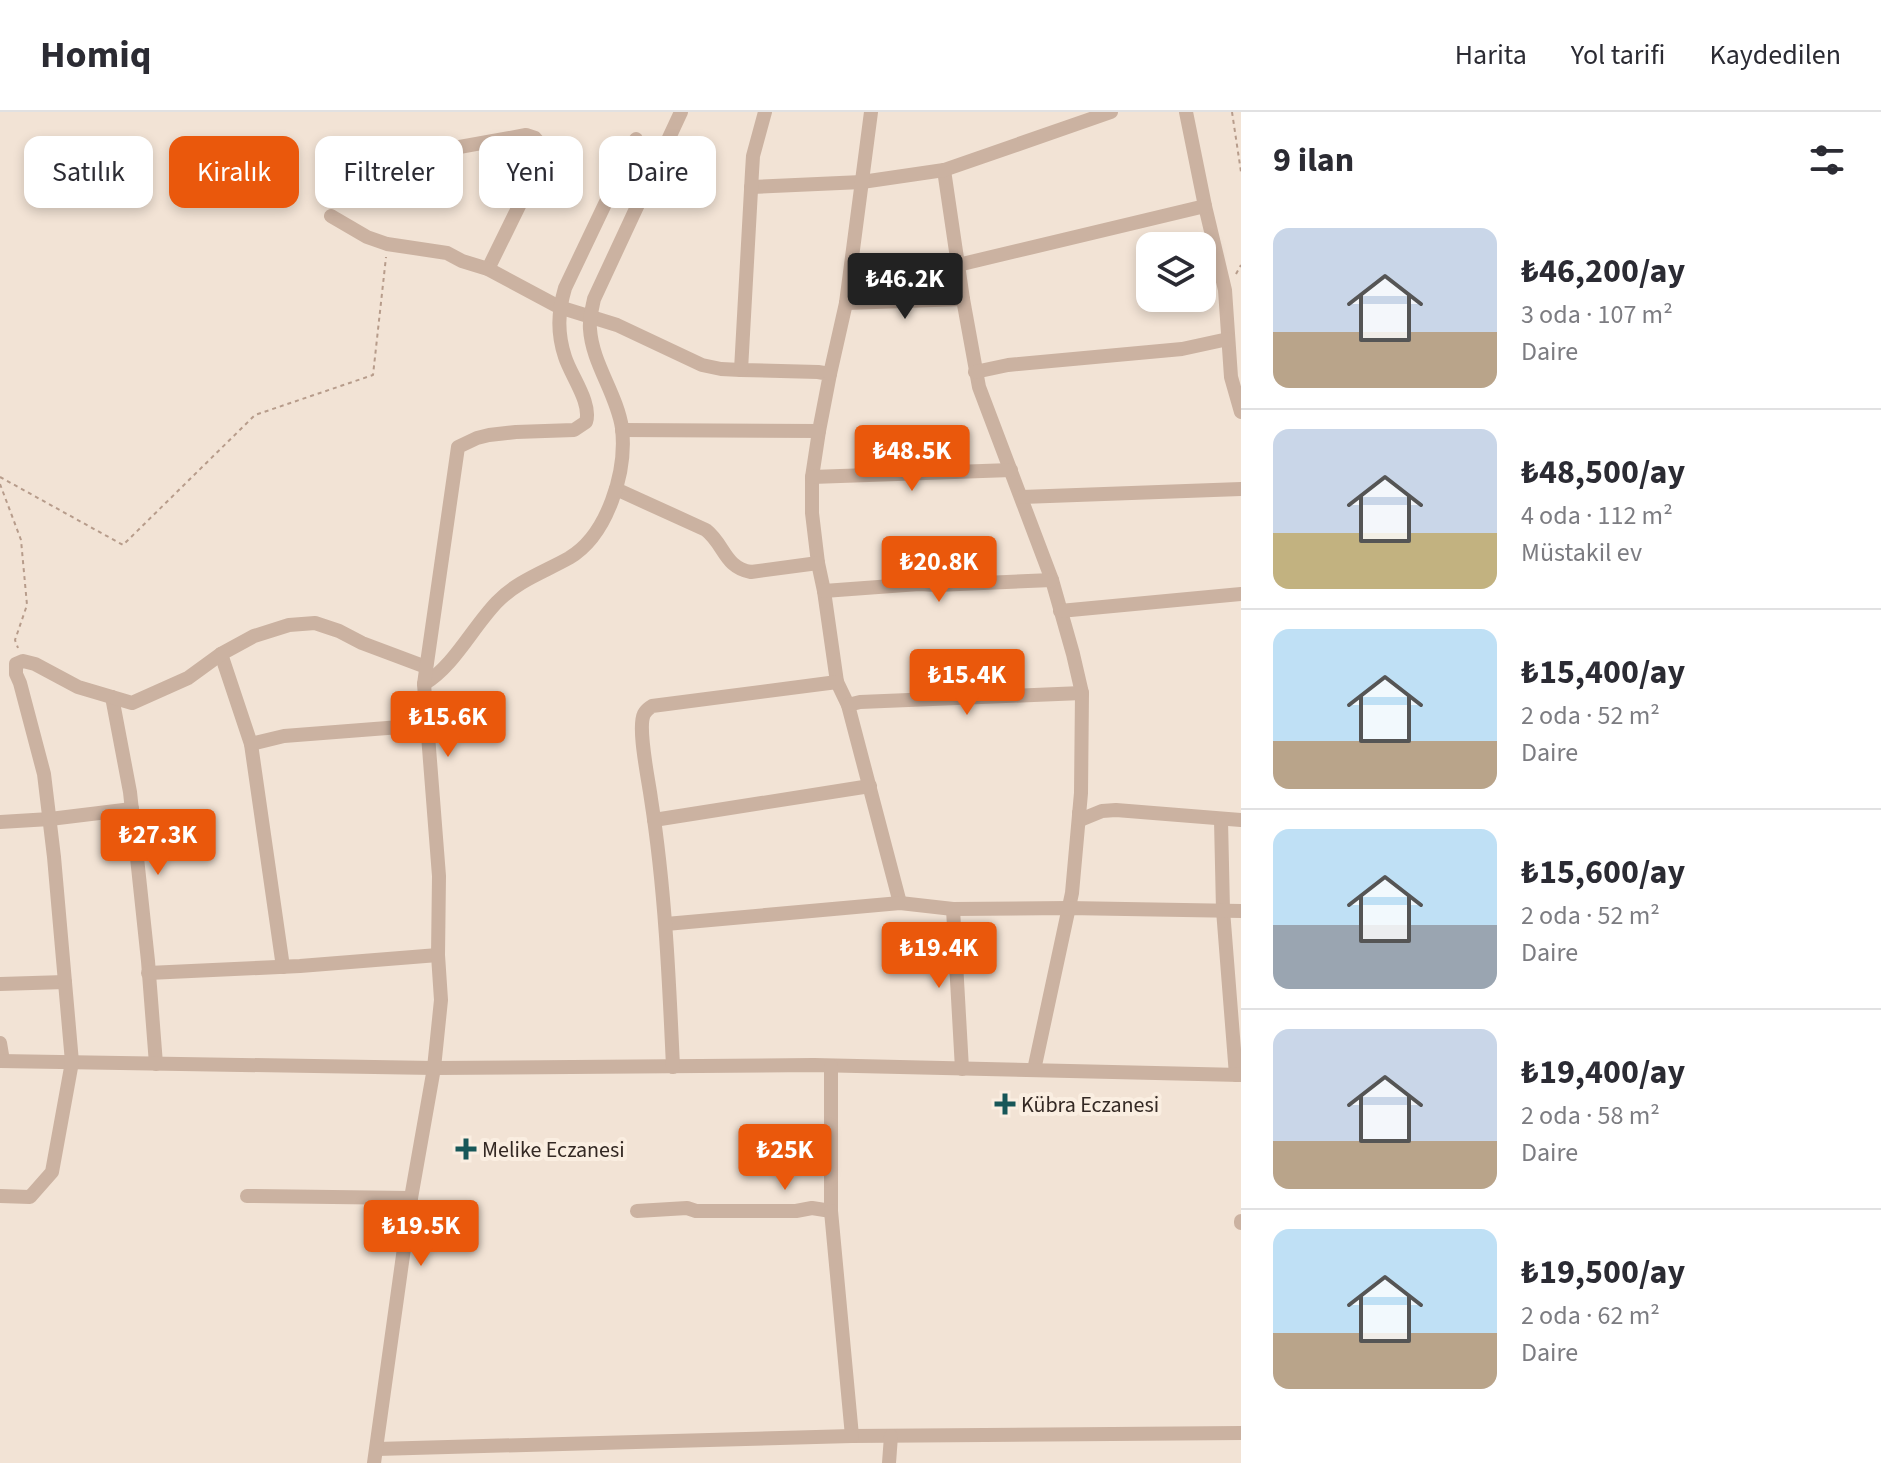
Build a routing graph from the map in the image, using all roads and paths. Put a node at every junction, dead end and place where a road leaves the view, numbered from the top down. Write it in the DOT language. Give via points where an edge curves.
graph roads {
  1 [pos="681,112"];
  2 [pos="765,112"];
  3 [pos="871,112"];
  4 [pos="1111,112"];
  5 [pos="1186,112"];
  6 [pos="1232,112"];
  7 [pos="463,146"];
  8 [pos="944,170"];
  9 [pos="1241,172"];
  10 [pos="862,182"];
  11 [pos="751,187"];
  12 [pos="1205,206"];
  13 [pos="603,208"];
  14 [pos="331,216"];
  15 [pos="387,244"];
  16 [pos="958,265"];
  17 [pos="488,269"];
  18 [pos="963,299"];
  19 [pos="846,303"];
  20 [pos="559,307"];
  21 [pos="590,317"];
  22 [pos="1228,339"];
  23 [pos="741,370"];
  24 [pos="975,372"];
  25 [pos="830,374"];
  26 [pos="1241,412"];
  27 [pos="622,430"];
  28 [pos="819,431"];
  29 [pos="1011,470"];
  30 [pos="0,477"];
  31 [pos="812,477"];
  32 [pos="0,484"];
  33 [pos="616,489"];
  34 [pos="1241,489"];
  35 [pos="1022,497"];
  36 [pos="818,563"];
  37 [pos="1052,580"];
  38 [pos="824,591"];
  39 [pos="1241,594"];
  40 [pos="1060,611"];
  41 [pos="221,654"];
  42 [pos="23,661"];
  43 [pos="426,667"];
  44 [pos="837,682"];
  45 [pos="424,684"];
  46 [pos="1082,693"];
  47 [pos="112,697"];
  48 [pos="848,705"];
  49 [pos="426,725"];
  50 [pos="251,744"];
  51 [pos="870,786"];
  52 [pos="132,809"];
  53 [pos="1079,813"];
  54 [pos="50,819"];
  55 [pos="654,820"];
  56 [pos="1221,820"];
  57 [pos="1241,820"];
  58 [pos="0,822"];
  59 [pos="900,903"];
  60 [pos="1068,908"];
  61 [pos="953,909"];
  62 [pos="1223,910"];
  63 [pos="1241,911"];
  64 [pos="666,924"];
  65 [pos="438,955"];
  66 [pos="283,967"];
  67 [pos="148,973"];
  68 [pos="65,982"];
  69 [pos="0,984"];
  70 [pos="0,1043"];
  71 [pos="1,1061"];
  72 [pos="72,1062"];
  73 [pos="156,1064"];
  74 [pos="831,1066"];
  75 [pos="673,1067"];
  76 [pos="434,1068"];
  77 [pos="962,1069"];
  78 [pos="1034,1070"];
  79 [pos="1238,1075"];
  80 [pos="0,1196"];
  81 [pos="247,1196"];
  82 [pos="411,1198"];
  83 [pos="637,1211"];
  84 [pos="831,1211"];
  85 [pos="1241,1433"];
  86 [pos="852,1436"];
  87 [pos="891,1436"];
  88 [pos="376,1456"];
  89 [pos="889,1463"];
  1 -- 21 [label="street"];
  2 -- 11 [label="street"];
  3 -- 10 [label="street"];
  4 -- 8 [label="street"];
  5 -- 12 [label="street"];
  6 -- 9 [label="path"];
  7 -- 17 [label="street" via="526,135 542,146 543,157"];
  8 -- 10 [label="street"];
  8 -- 16 [label="street"];
  10 -- 11 [label="street"];
  10 -- 19 [label="street"];
  11 -- 23 [label="street"];
  12 -- 16 [label="street"];
  12 -- 22 [label="street" via="1225,290"];
  13 -- 20 [label="street"];
  14 -- 15 [label="street"];
  15 -- 17 [label="street" via="447,253"];
  15 -- 30 [label="path" via="373,375 255,415 123,545"];
  16 -- 18 [label="street"];
  17 -- 20 [label="street"];
  18 -- 19 [label="street"];
  18 -- 24 [label="street"];
  19 -- 25 [label="street"];
  20 -- 21 [label="street"];
  20 -- 43 [label="street" via="564,354 588,409 586,422 574,430 489,435 458,447"];
  21 -- 23 [label="street" via="702,365"];
  21 -- 27 [label="street" via="593,348"];
  22 -- 24 [label="street"];
  22 -- 26 [label="street"];
  23 -- 25 [label="street"];
  24 -- 29 [label="street"];
  25 -- 28 [label="street"];
  27 -- 28 [label="street"];
  27 -- 33 [label="street"];
  28 -- 31 [label="street"];
  29 -- 31 [label="street"];
  29 -- 35 [label="street"];
  31 -- 36 [label="street"];
  32 -- 42 [label="path" via="21,540 27,605 15,640"];
  33 -- 36 [label="street" via="706,530 740,570"];
  33 -- 45 [label="street" via="586,543 507,592 445,668"];
  34 -- 35 [label="street"];
  35 -- 37 [label="street"];
  36 -- 38 [label="street"];
  37 -- 38 [label="street"];
  37 -- 40 [label="street"];
  38 -- 44 [label="street"];
  39 -- 40 [label="street"];
  40 -- 46 [label="street"];
  41 -- 43 [label="street" via="254,636 315,623"];
  41 -- 47 [label="street" via="188,678 132,703"];
  41 -- 50 [label="street"];
  42 -- 47 [label="street"];
  42 -- 54 [label="street" via="16,664 16,674 44,774"];
  43 -- 45 [label="street"];
  44 -- 48 [label="street"];
  44 -- 55 [label="street" via="652,706 642,719 642,742"];
  45 -- 49 [label="street"];
  46 -- 48 [label="street"];
  46 -- 53 [label="street"];
  47 -- 52 [label="street"];
  48 -- 51 [label="street"];
  49 -- 50 [label="street" via="284,736"];
  49 -- 65 [label="street" via="439,876"];
  50 -- 66 [label="street"];
  51 -- 55 [label="street"];
  51 -- 59 [label="street"];
  52 -- 54 [label="street"];
  52 -- 67 [label="street"];
  53 -- 56 [label="street" via="1080,820 1116,810"];
  53 -- 60 [label="street"];
  54 -- 58 [label="street"];
  54 -- 68 [label="street"];
  55 -- 64 [label="street"];
  56 -- 57 [label="street"];
  56 -- 62 [label="street"];
  59 -- 61 [label="street"];
  59 -- 64 [label="street"];
  60 -- 61 [label="street"];
  60 -- 62 [label="street"];
  60 -- 78 [label="street"];
  61 -- 77 [label="street"];
  62 -- 63 [label="street"];
  62 -- 79 [label="street"];
  64 -- 75 [label="street"];
  65 -- 66 [label="street"];
  65 -- 76 [label="street" via="441,1000"];
  66 -- 67 [label="street"];
  67 -- 73 [label="street"];
  68 -- 69 [label="street"];
  68 -- 72 [label="street"];
  70 -- 71 [label="street"];
  71 -- 72 [label="street"];
  72 -- 73 [label="street"];
  72 -- 80 [label="street" via="52,1172 30,1197"];
  73 -- 76 [label="street"];
  74 -- 75 [label="street"];
  74 -- 77 [label="street"];
  74 -- 84 [label="street"];
  75 -- 76 [label="street"];
  76 -- 82 [label="street"];
  77 -- 78 [label="street"];
  78 -- 79 [label="street"];
  81 -- 82 [label="street"];
  82 -- 88 [label="street"];
  83 -- 84 [label="street"];
  84 -- 86 [label="street"];
  85 -- 87 [label="street"];
  86 -- 87 [label="street"];
  86 -- 88 [label="street"];
  87 -- 89 [label="street"];
}
